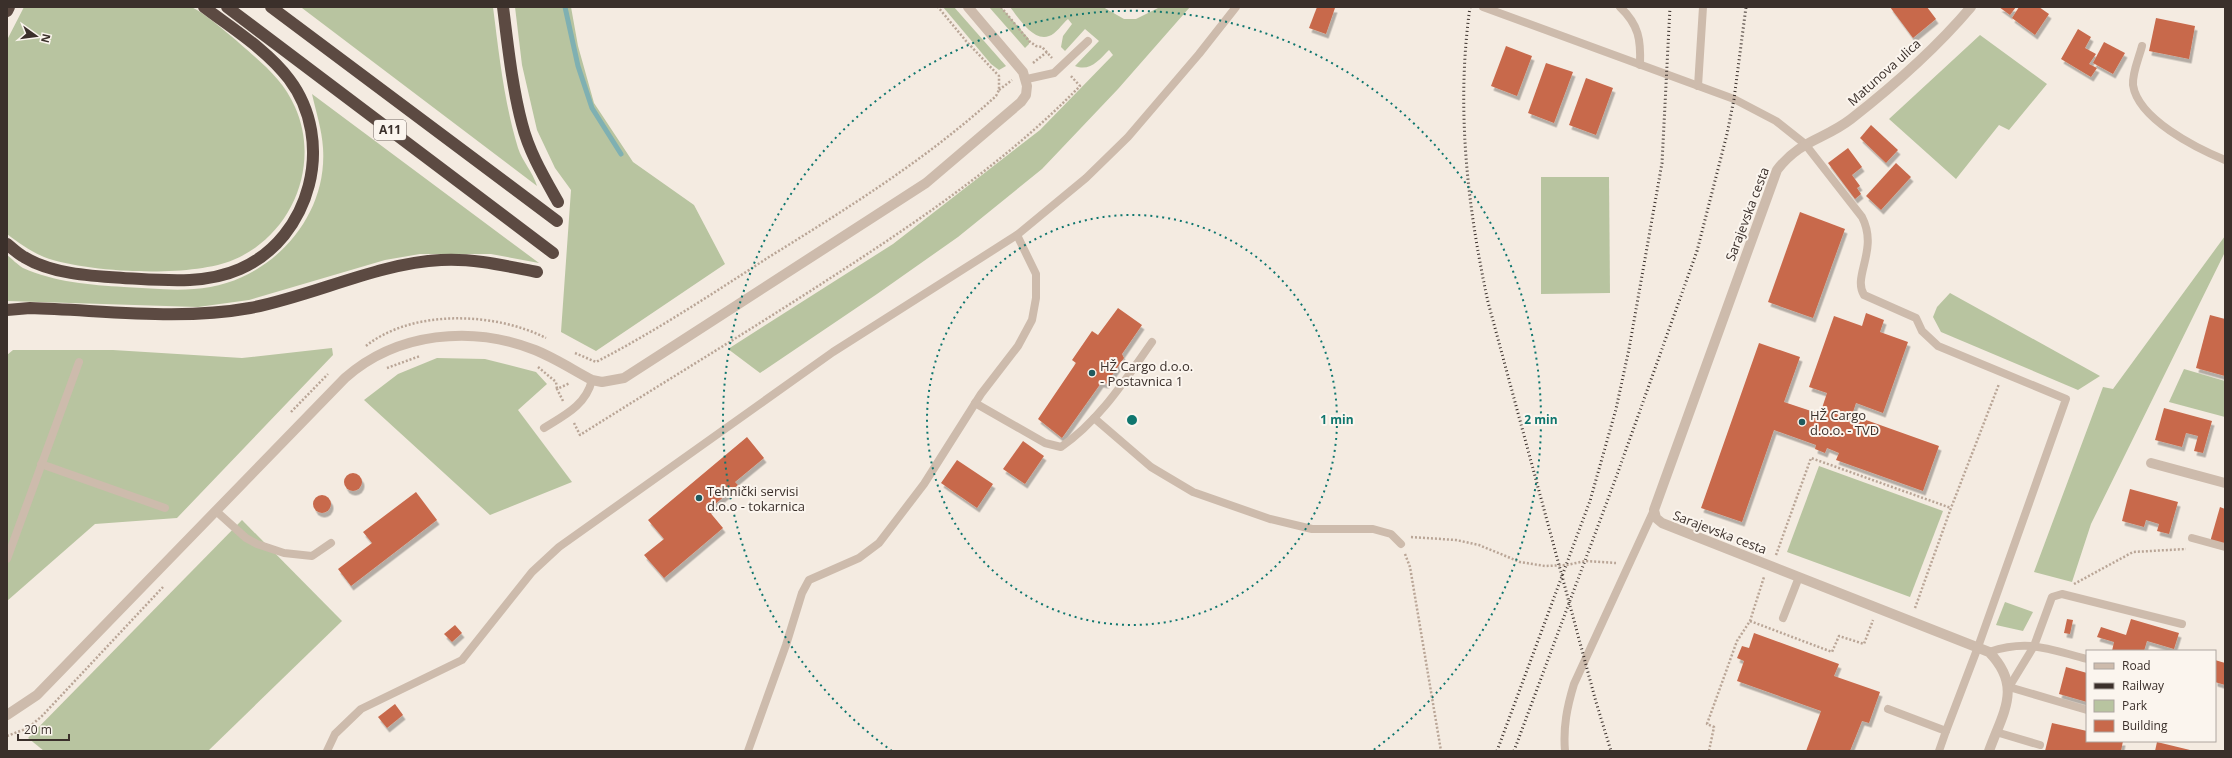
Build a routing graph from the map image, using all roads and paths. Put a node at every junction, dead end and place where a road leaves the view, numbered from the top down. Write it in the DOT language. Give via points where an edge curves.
graph roads {
  1 [pos="9,7"];
  2 [pos="204,7"];
  3 [pos="227,7"];
  4 [pos="271,7"];
  5 [pos="503,7"];
  6 [pos="968,7"];
  7 [pos="1001,7"];
  8 [pos="1236,7"];
  9 [pos="1483,7"];
  10 [pos="1620,7"];
  11 [pos="1704,7"];
  12 [pos="1971,7"];
  13 [pos="7,11"];
  14 [pos="1088,41"];
  15 [pos="2142,46"];
  16 [pos="1047,52"];
  17 [pos="1053,58"];
  18 [pos="1035,62"];
  19 [pos="1640,65"];
  20 [pos="1072,78"];
  21 [pos="1027,79"];
  22 [pos="1011,81"];
  23 [pos="1698,86"];
  24 [pos="999,90"];
  25 [pos="1805,144"];
  26 [pos="2225,160"];
  27 [pos="558,202"];
  28 [pos="557,221"];
  29 [pos="1017,235"];
  30 [pos="7,244"];
  31 [pos="553,253"];
  32 [pos="537,272"];
  33 [pos="7,310"];
  34 [pos="1152,342"];
  35 [pos="426,354"];
  36 [pos="79,362"];
  37 [pos="530,365"];
  38 [pos="384,369"];
  39 [pos="2003,374"];
  40 [pos="592,380"];
  41 [pos="567,384"];
  42 [pos="557,389"];
  43 [pos="564,402"];
  44 [pos="975,403"];
  45 [pos="1094,418"];
  46 [pos="574,424"];
  47 [pos="544,428"];
  48 [pos="2151,463"];
  49 [pos="41,464"];
  50 [pos="2225,483"];
  51 [pos="165,508"];
  52 [pos="1951,508"];
  53 [pos="1654,510"];
  54 [pos="216,511"];
  55 [pos="1395,538"];
  56 [pos="2195,539"];
  57 [pos="331,543"];
  58 [pos="1401,544"];
  59 [pos="2225,547"];
  60 [pos="1775,557"];
  61 [pos="7,559"];
  62 [pos="1629,563"];
  63 [pos="1766,573"];
  64 [pos="1799,577"];
  65 [pos="167,583"];
  66 [pos="2070,596"];
  67 [pos="1915,608"];
  68 [pos="1875,616"];
  69 [pos="1783,618"];
  70 [pos="1750,621"];
  71 [pos="2182,624"];
  72 [pos="2034,646"];
  73 [pos="1978,647"];
  74 [pos="1988,652"];
  75 [pos="2086,659"];
  76 [pos="2008,687"];
  77 [pos="1888,709"];
  78 [pos="2086,710"];
  79 [pos="7,715"];
  80 [pos="1946,731"];
  81 [pos="1996,732"];
  82 [pos="7,736"];
  83 [pos="2040,745"];
  84 [pos="328,751"];
  85 [pos="748,751"];
  86 [pos="1441,751"];
  87 [pos="1565,751"];
  88 [pos="1709,751"];
  89 [pos="1939,751"];
  90 [pos="1989,751"];
  1 -- 13 [label="highway"];
  2 -- 30 [label="highway" via="258,47 277,66 289,79 307,113 314,142 311,175 304,202 290,229 264,254 240,269 211,278 183,281 105,277 57,270 24,257"];
  3 -- 31 [label="highway, A11"];
  4 -- 28 [label="highway, A11"];
  5 -- 27 [label="highway" via="511,74 522,125 533,156"];
  6 -- 21 [label="street" via="1018,64"];
  7 -- 16 [label="path" via="1029,41"];
  8 -- 29 [label="lane" via="1128,138 1086,178"];
  9 -- 19 [label="lane"];
  10 -- 19 [label="lane" via="1636,27 1641,43"];
  11 -- 23 [label="lane"];
  12 -- 25 [label="street, Matunova ulica" via="1885,91 1850,120"];
  14 -- 21 [label="lane" via="1054,73"];
  15 -- 26 [label="lane" via="2133,85 2140,104 2154,119 2207,152"];
  16 -- 17 [label="path"];
  16 -- 18 [label="path"];
  19 -- 23 [label="lane"];
  20 -- 46 [label="path" via="1080,86 1036,129 970,183 903,231 755,327 580,435"];
  21 -- 40 [label="street" via="1026,95 1022,102 926,183 624,378 602,382"];
  22 -- 24 [label="path"];
  23 -- 25 [label="lane" via="1734,99 1776,121"];
  25 -- 39 [label="lane" via="1868,227 1869,248 1860,289 1864,295 1916,318 1922,331 1938,346"];
  25 -- 53 [label="street, Sarajevska cesta" via="1787,157 1777,170"];
  29 -- 44 [label="lane" via="1036,274 1036,298 1032,320 1018,346"];
  29 -- 84 [label="lane" via="833,352 559,547 532,572 462,660 361,709 335,734"];
  32 -- 33 [label="highway" via="481,262 441,260 404,265 289,299 249,308 194,313 37,308"];
  34 -- 45 [label="lane" via="1107,405"];
  35 -- 38 [label="path"];
  36 -- 49 [label="lane"];
  37 -- 42 [label="path" via="549,375 556,382"];
  39 -- 52 [label="path"];
  39 -- 73 [label="lane" via="2066,399"];
  40 -- 47 [label="lane" via="585,400"];
  40 -- 54 [label="street" via="535,351 483,336 436,337 394,348 360,365 345,378"];
  41 -- 42 [label="path"];
  42 -- 43 [label="path"];
  44 -- 45 [label="lane" via="1045,443 1062,447"];
  44 -- 85 [label="lane" via="924,484 879,543 859,558 809,580 802,593"];
  45 -- 55 [label="lane" via="1151,467 1193,492 1312,529 1374,530 1391,534"];
  48 -- 50 [label="street"];
  49 -- 51 [label="lane"];
  49 -- 61 [label="lane"];
  52 -- 60 [label="path" via="1811,458"];
  52 -- 67 [label="path"];
  53 -- 62 [label="lane"];
  53 -- 64 [label="street, Sarajevska cesta" via="1656,518 1662,524"];
  54 -- 57 [label="lane" via="246,538 284,553 312,556"];
  54 -- 79 [label="street" via="37,695"];
  55 -- 58 [label="lane"];
  55 -- 62 [label="path" via="1456,540 1479,545 1520,562 1545,566 1585,561"];
  56 -- 59 [label="lane"];
  56 -- 66 [label="path" via="2184,551 2133,552 2075,582"];
  58 -- 86 [label="path" via="1410,567"];
  62 -- 87 [label="lane" via="1574,684 1563,729"];
  63 -- 70 [label="path"];
  64 -- 69 [label="lane"];
  64 -- 73 [label="street, Sarajevska cesta"];
  65 -- 82 [label="path" via="42,716 28,728"];
  66 -- 71 [label="lane"];
  66 -- 72 [label="lane" via="2062,594 2052,598"];
  68 -- 70 [label="path" via="1864,644 1839,636 1832,652"];
  70 -- 88 [label="path" via="1737,641 1707,724 1714,727"];
  72 -- 74 [label="lane" via="2016,646"];
  72 -- 75 [label="lane"];
  72 -- 76 [label="lane"];
  73 -- 74 [label="street, Sarajevska cesta"];
  73 -- 80 [label="lane"];
  74 -- 76 [label="street, Sarajevska cesta" via="2000,663"];
  76 -- 78 [label="lane"];
  76 -- 81 [label="street, Sarajevska cesta" via="2008,701"];
  77 -- 80 [label="lane"];
  80 -- 89 [label="lane"];
  81 -- 83 [label="lane"];
  81 -- 90 [label="street, Sarajevska cesta"];
}
